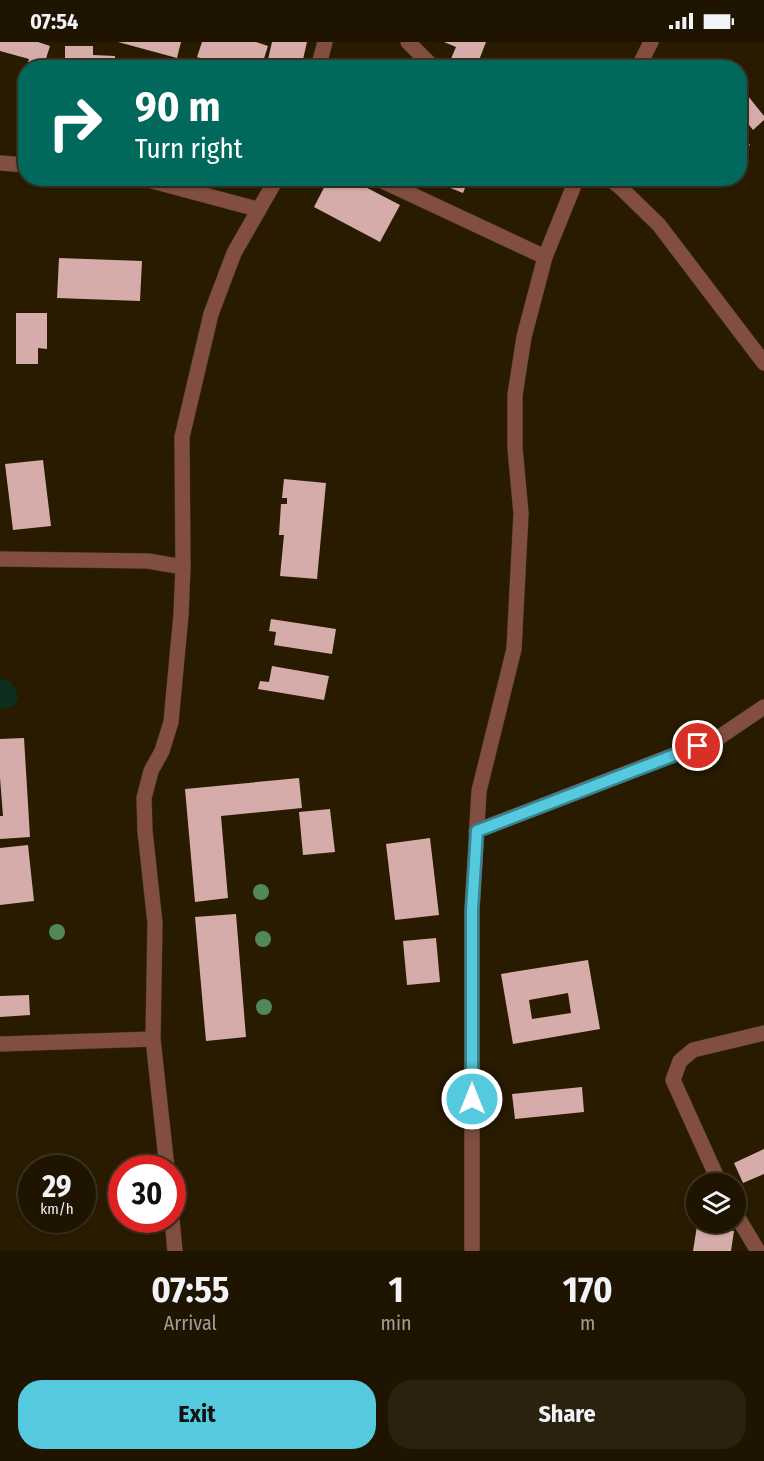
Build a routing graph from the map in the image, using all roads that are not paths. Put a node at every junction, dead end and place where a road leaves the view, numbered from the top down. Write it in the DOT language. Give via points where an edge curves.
graph roads {
  1 [pos="326,42"];
  2 [pos="408,42"];
  3 [pos="651,42"];
  4 [pos="320,60"];
  5 [pos="426,60"];
  6 [pos="642,60"];
  7 [pos="0,164"];
  8 [pos="18,165"];
  9 [pos="171,186"];
  10 [pos="272,186"];
  11 [pos="393,186"];
  12 [pos="574,186"];
  13 [pos="619,186"];
  14 [pos="257,209"];
  15 [pos="545,257"];
  16 [pos="764,363"];
  17 [pos="0,559"];
  18 [pos="183,567"];
  19 [pos="764,707"];
  20 [pos="477,831"];
  21 [pos="764,1033"];
  22 [pos="153,1039"];
  23 [pos="0,1044"];
  24 [pos="166,1155"];
  25 [pos="715,1173"];
  26 [pos="746,1231"];
  27 [pos="174,1233"];
  28 [pos="176,1251"];
  29 [pos="472,1251"];
  30 [pos="758,1251"];
  1 -- 4 [label="street"];
  2 -- 5 [label="street"];
  3 -- 6 [label="street"];
  7 -- 8 [label="street"];
  9 -- 14 [label="street"];
  10 -- 14 [label="street"];
  11 -- 15 [label="street"];
  12 -- 15 [label="street"];
  13 -- 16 [label="street" via="659,225"];
  14 -- 18 [label="street" via="234,253 211,314 182,437"];
  15 -- 20 [label="street" via="524,337 515,395 521,513 514,648 479,791"];
  17 -- 18 [label="street" via="147,561"];
  18 -- 22 [label="street" via="171,722 144,798 155,923"];
  19 -- 20 [label="street" via="718,738"];
  20 -- 29 [label="street" via="472,910"];
  21 -- 25 [label="street" via="693,1050 680,1061 673,1080"];
  22 -- 23 [label="street"];
  22 -- 24 [label="street"];
  26 -- 30 [label="street"];
  27 -- 28 [label="street"];
}
